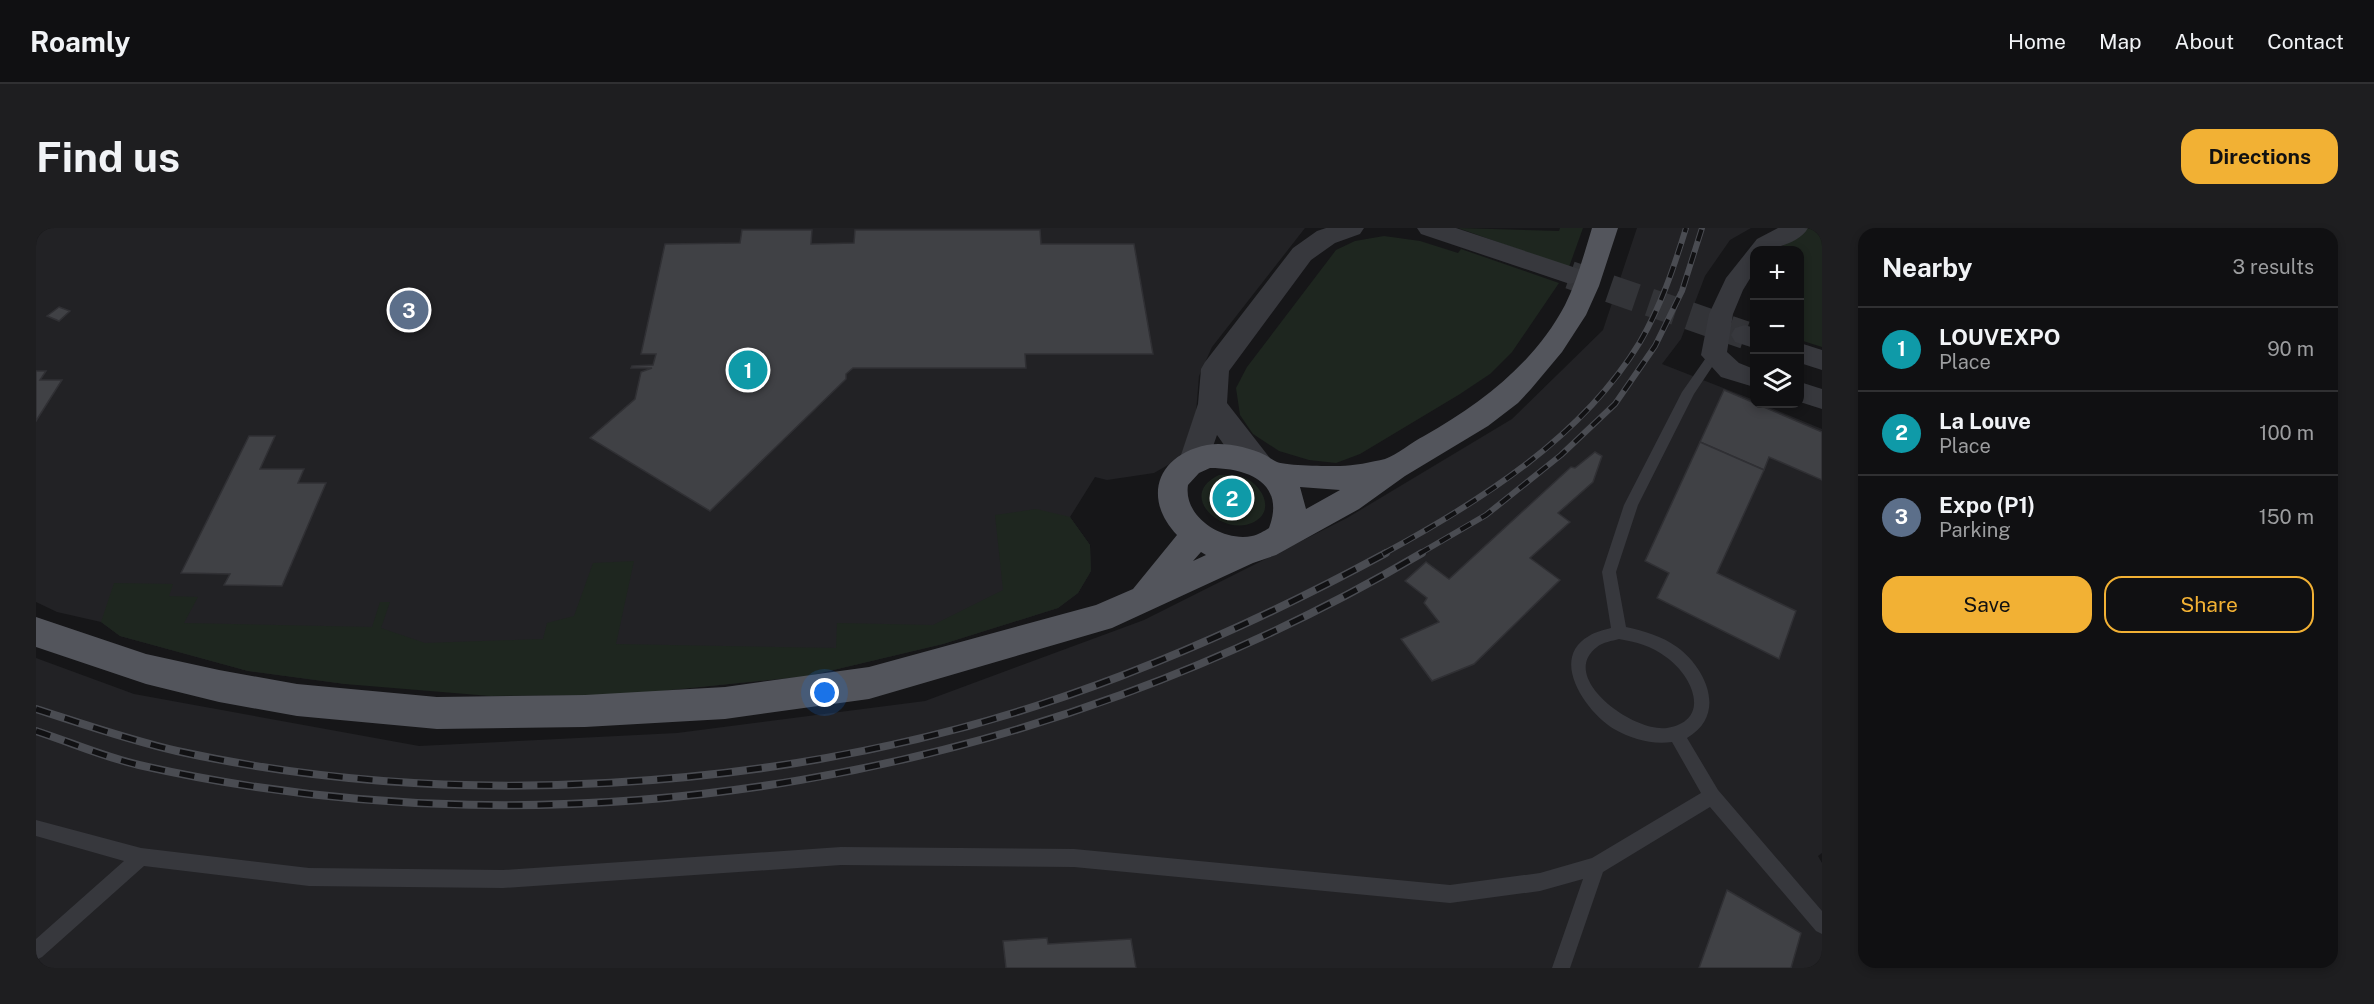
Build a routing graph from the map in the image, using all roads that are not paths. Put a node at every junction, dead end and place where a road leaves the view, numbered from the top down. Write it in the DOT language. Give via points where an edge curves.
graph roads {
  1 [pos="1351,228"];
  2 [pos="1605,228"];
  3 [pos="1797,228"];
  4 [pos="1430,229"];
  5 [pos="1318,235"];
  6 [pos="1763,246"];
  7 [pos="1750,261"];
  8 [pos="1570,275"];
  9 [pos="1803,354"];
  10 [pos="1714,355"];
  11 [pos="1822,360"];
  12 [pos="1750,376"];
  13 [pos="1804,393"];
  14 [pos="1822,399"];
  15 [pos="1212,404"];
  16 [pos="1194,461"];
  17 [pos="1394,468"];
  18 [pos="1268,470"];
  19 [pos="1196,535"];
  20 [pos="1282,536"];
  21 [pos="1248,550"];
  22 [pos="1139,603"];
  23 [pos="36,632"];
  24 [pos="1619,632"];
  25 [pos="1677,735"];
  26 [pos="1712,796"];
  27 [pos="36,828"];
  28 [pos="141,857"];
  29 [pos="1596,866"];
  30 [pos="1822,925"];
  31 [pos="36,951"];
  32 [pos="1561,968"];
  1 -- 5 [label="street"];
  2 -- 17 [label="main road" via="1578,305 1521,382 1488,411"];
  3 -- 6 [label="street"];
  4 -- 8 [label="street"];
  5 -- 15 [label="street" via="1215,369"];
  7 -- 10 [label="street" via="1724,303"];
  9 -- 11 [label="street"];
  10 -- 12 [label="street" via="1730,370"];
  10 -- 24 [label="lane" via="1689,392 1631,505 1609,572"];
  13 -- 14 [label="street"];
  15 -- 16 [label="street"];
  15 -- 18 [label="street" via="1229,430"];
  16 -- 18 [label="main road" via="1215,456 1239,457"];
  16 -- 19 [label="main road" via="1175,481 1172,496 1176,512"];
  17 -- 18 [label="main road" via="1342,478"];
  17 -- 20 [label="main road" via="1343,504"];
  18 -- 20 [label="main road" via="1288,491 1293,507 1291,523"];
  19 -- 21 [label="main road" via="1227,549"];
  19 -- 22 [label="main road"];
  20 -- 21 [label="main road" via="1267,546"];
  21 -- 22 [label="main road"];
  22 -- 23 [label="main road" via="1100,618 869,683 724,703 585,711 436,713 297,700 146,669"];
  24 -- 25 [label="lane" via="1639,635 1667,649 1690,669 1700,686 1700,717 1691,728"];
  24 -- 25 [label="lane" via="1601,635 1587,643 1579,657 1579,673 1586,691 1599,709 1619,723 1659,737"];
  25 -- 26 [label="lane"];
  26 -- 29 [label="lane"];
  26 -- 30 [label="lane"];
  27 -- 28 [label="lane"];
  28 -- 29 [label="lane" via="309,877 491,879 841,856 1074,858 1450,894 1540,882"];
  28 -- 31 [label="lane"];
  29 -- 32 [label="lane"];
}
